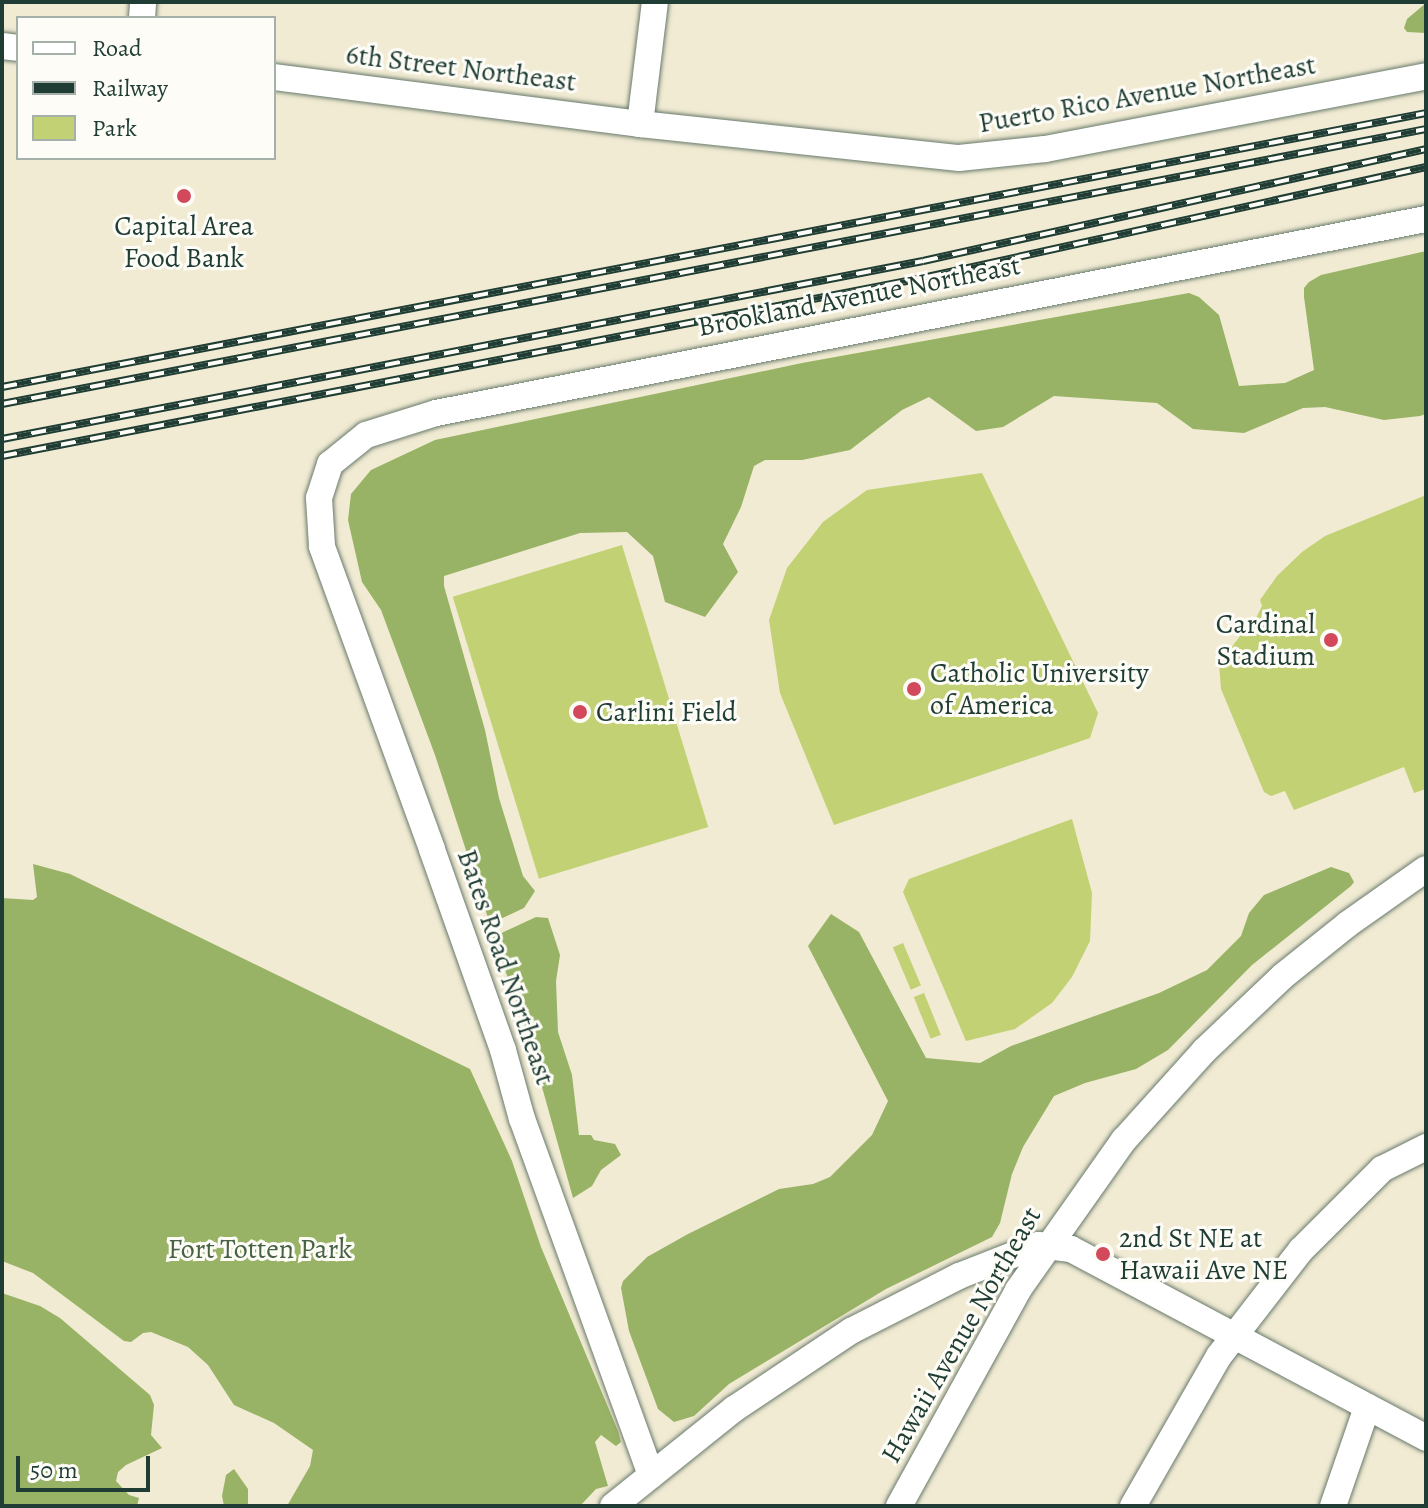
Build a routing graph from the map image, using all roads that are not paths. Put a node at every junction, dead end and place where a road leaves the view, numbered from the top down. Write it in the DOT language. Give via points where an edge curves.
graph roads {
  1 [pos="655,2"];
  2 [pos="1426,76"];
  3 [pos="276,77"];
  4 [pos="640,124"];
  5 [pos="1426,219"];
  6 [pos="325,476"];
  7 [pos="1426,869"];
  8 [pos="1426,1147"];
  9 [pos="1047,1245"];
  10 [pos="1234,1336"];
  11 [pos="1367,1407"];
  12 [pos="1426,1438"];
  13 [pos="651,1475"];
  14 [pos="613,1506"];
  15 [pos="899,1506"];
  16 [pos="1133,1506"];
  17 [pos="1333,1506"];
  1 -- 4 [label="street"];
  2 -- 4 [label="street, Puerto Rico Avenue Northeast" via="993,156 935,157"];
  3 -- 4 [label="street, 6th Street Northeast"];
  5 -- 6 [label="street, Brookland Avenue Northeast" via="436,413 361,438 334,459"];
  6 -- 13 [label="street, Bates Road Northeast" via="318,518 322,546"];
  7 -- 9 [label="street, Hawaii Avenue Northeast" via="1322,944 1214,1040 1124,1140"];
  8 -- 10 [label="street" via="1382,1169 1348,1200"];
  9 -- 10 [label="street" via="1071,1249"];
  9 -- 13 [label="street" via="1026,1248 959,1276 851,1331 766,1386"];
  9 -- 15 [label="street, Hawaii Avenue Northeast"];
  10 -- 11 [label="street"];
  10 -- 16 [label="street"];
  11 -- 12 [label="street"];
  11 -- 17 [label="street"];
  13 -- 14 [label="street"];
}
